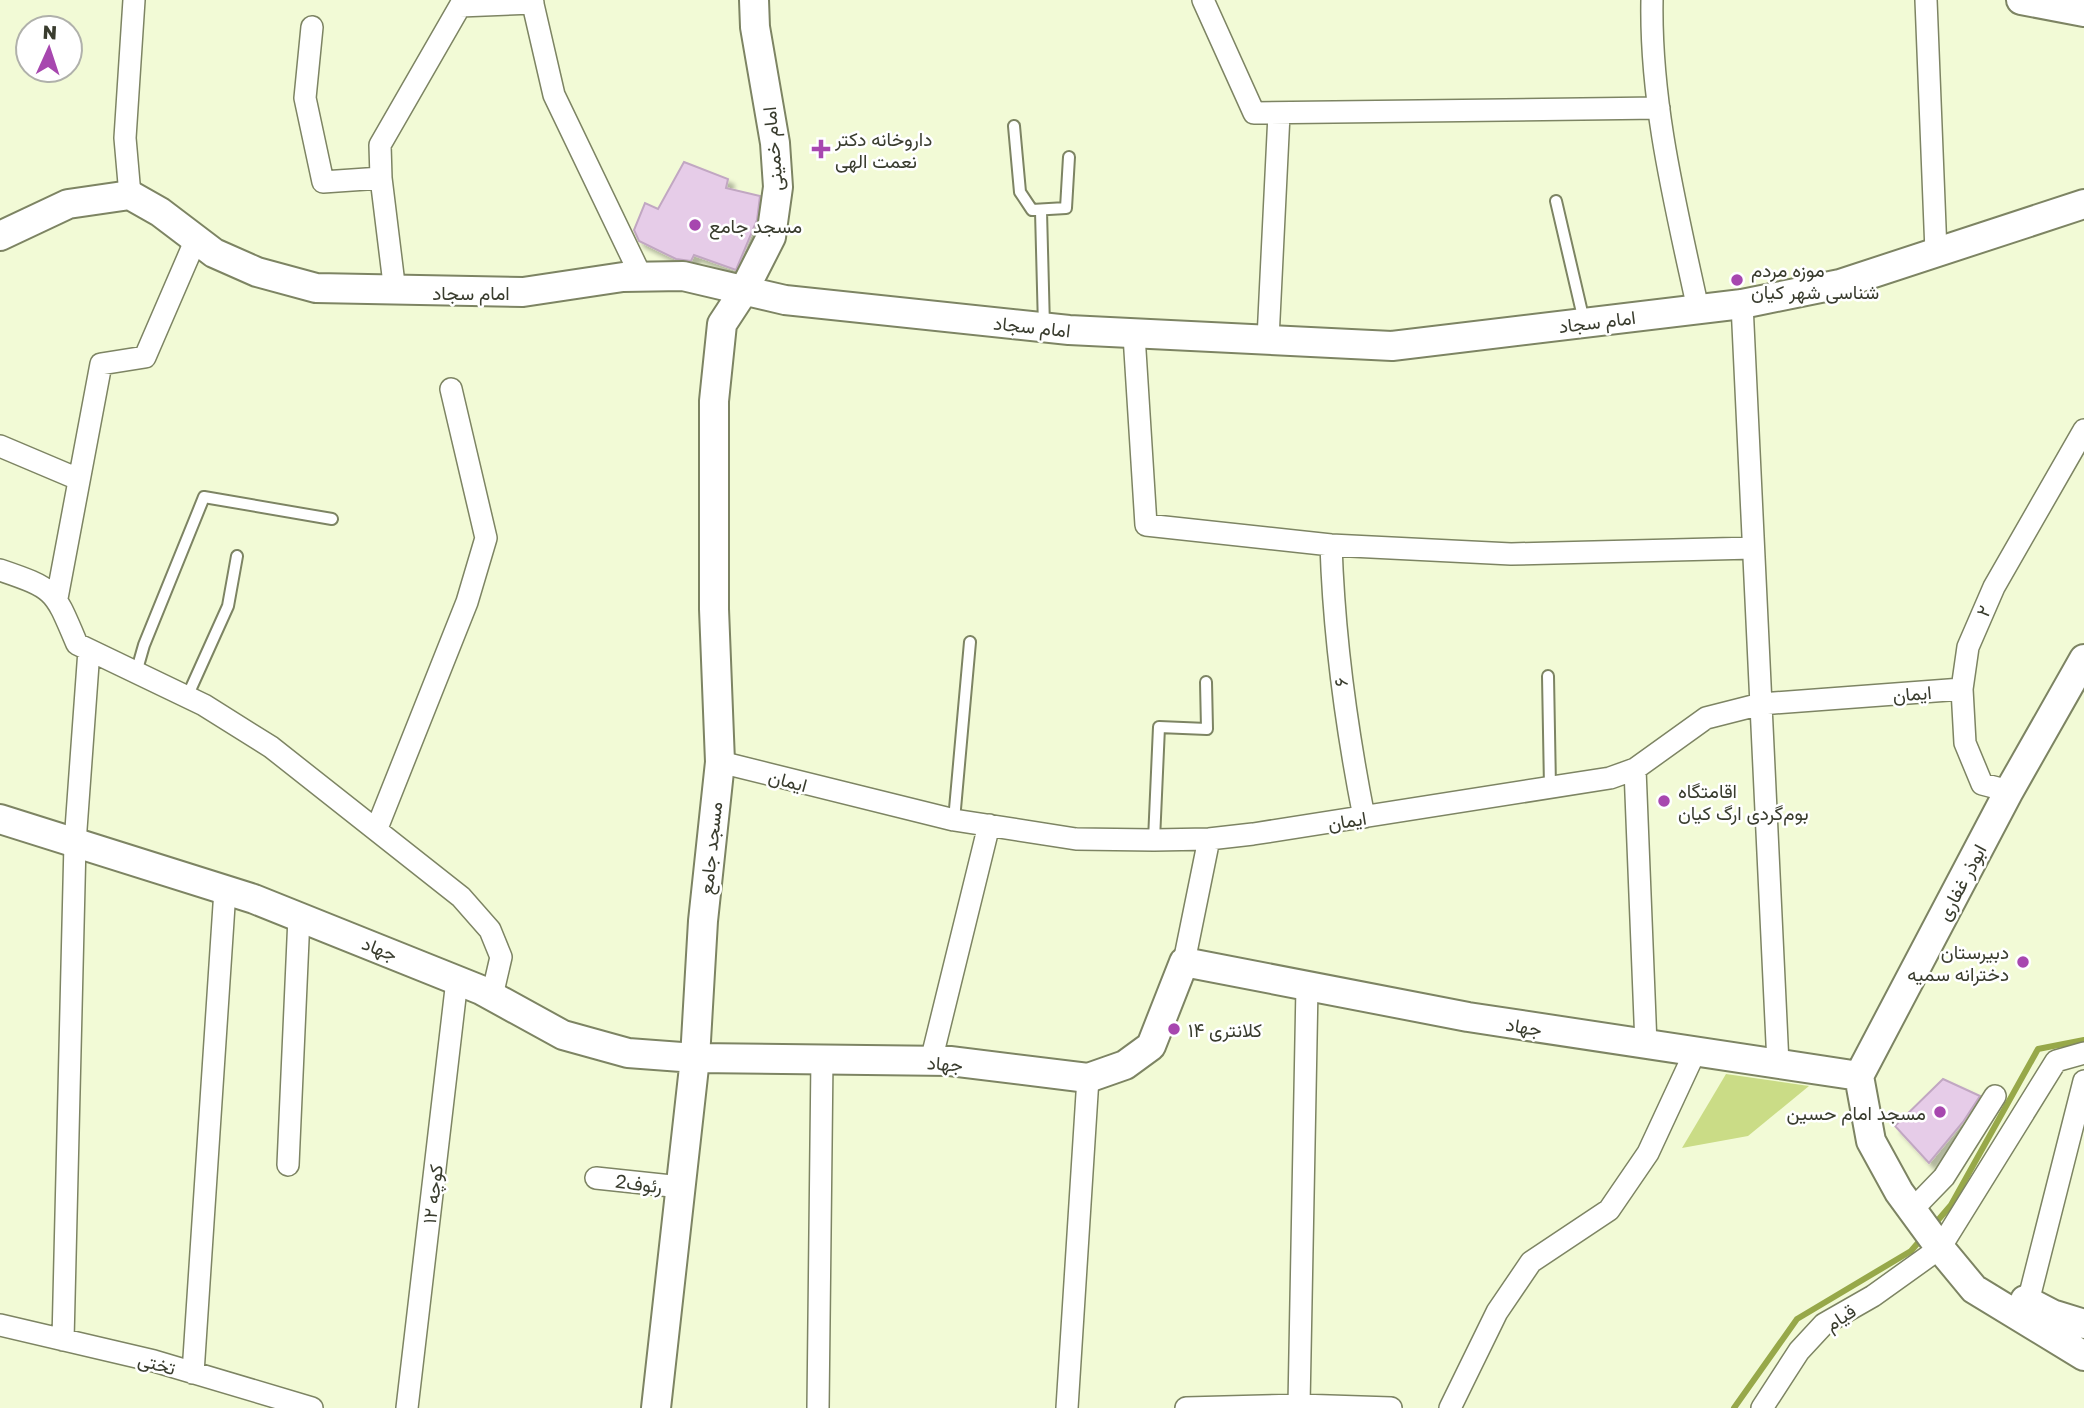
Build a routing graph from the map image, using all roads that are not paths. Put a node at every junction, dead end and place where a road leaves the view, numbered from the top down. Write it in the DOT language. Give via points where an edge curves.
graph roads {
  1 [pos="134,0"];
  2 [pos="754,0"];
  3 [pos="1203,0"];
  4 [pos="1652,0"];
  5 [pos="1926,0"];
  6 [pos="2021,0"];
  7 [pos="533,1"];
  8 [pos="2084,12"];
  9 [pos="312,27"];
  10 [pos="1659,108"];
  11 [pos="1279,114"];
  12 [pos="1014,126"];
  13 [pos="1069,158"];
  14 [pos="381,178"];
  15 [pos="130,195"];
  16 [pos="1556,201"];
  17 [pos="2084,204"];
  18 [pos="1041,211"];
  19 [pos="0,236"];
  20 [pos="196,239"];
  21 [pos="1936,251"];
  22 [pos="641,276"];
  23 [pos="395,292"];
  24 [pos="743,292"];
  25 [pos="1742,304"];
  26 [pos="1698,309"];
  27 [pos="1584,322"];
  28 [pos="1044,327"];
  29 [pos="1135,335"];
  30 [pos="1268,339"];
  31 [pos="451,389"];
  32 [pos="2084,430"];
  33 [pos="0,446"];
  34 [pos="78,479"];
  35 [pos="331,519"];
  36 [pos="1331,545"];
  37 [pos="1754,548"];
  38 [pos="237,556"];
  39 [pos="0,570"];
  40 [pos="57,598"];
  41 [pos="970,642"];
  42 [pos="89,650"];
  43 [pos="2084,659"];
  44 [pos="136,673"];
  45 [pos="1548,676"];
  46 [pos="1206,682"];
  47 [pos="1962,689"];
  48 [pos="187,697"];
  49 [pos="1761,704"];
  50 [pos="720,762"];
  51 [pos="1635,769"];
  52 [pos="1550,787"];
  53 [pos="2009,791"];
  54 [pos="1364,817"];
  55 [pos="0,819"];
  56 [pos="954,820"];
  57 [pos="989,825"];
  58 [pos="377,828"];
  59 [pos="1209,839"];
  60 [pos="1154,840"];
  61 [pos="75,843"];
  62 [pos="225,890"];
  63 [pos="299,916"];
  64 [pos="1184,962"];
  65 [pos="457,980"];
  66 [pos="1307,987"];
  67 [pos="492,996"];
  68 [pos="1646,1045"];
  69 [pos="1695,1052"];
  70 [pos="2084,1053"];
  71 [pos="695,1058"];
  72 [pos="822,1058"];
  73 [pos="931,1061"];
  74 [pos="1778,1064"];
  75 [pos="1859,1076"];
  76 [pos="1088,1078"];
  77 [pos="2084,1081"];
  78 [pos="1995,1096"];
  79 [pos="288,1165"];
  80 [pos="596,1178"];
  81 [pos="681,1187"];
  82 [pos="1931,1236"];
  83 [pos="2028,1302"];
  84 [pos="2084,1324"];
  85 [pos="0,1325"];
  86 [pos="63,1340"];
  87 [pos="2084,1356"];
  88 [pos="193,1373"];
  89 [pos="1299,1405"];
  90 [pos="1235,1407"];
  91 [pos="312,1408"];
  92 [pos="407,1408"];
  93 [pos="656,1408"];
  94 [pos="818,1408"];
  95 [pos="1067,1408"];
  96 [pos="1186,1408"];
  97 [pos="1391,1408"];
  98 [pos="1450,1408"];
  99 [pos="1762,1408"];
  1 -- 15 [label="street" via="125,138"];
  2 -- 24 [label="street, امام خمینی" via="778,187 771,237"];
  3 -- 11 [label="street" via="1254,113"];
  4 -- 10 [label="street" via="1651,57"];
  5 -- 21 [label="street"];
  6 -- 8 [label="street"];
  7 -- 14 [label="street" via="460,6 380,145"];
  7 -- 22 [label="street" via="554,95"];
  9 -- 14 [label="street" via="305,98 323,182"];
  10 -- 11 [label="street"];
  10 -- 26 [label="street" via="1669,178"];
  11 -- 30 [label="street"];
  12 -- 18 [label="lane" via="1020,192 1032,210"];
  13 -- 18 [label="lane" via="1066,208"];
  14 -- 23 [label="street"];
  15 -- 19 [label="street" via="68,204"];
  15 -- 20 [label="street, امام سجاد"];
  16 -- 27 [label="lane"];
  17 -- 21 [label="street, امام سجاد"];
  18 -- 28 [label="lane"];
  20 -- 23 [label="street, امام سجاد" via="214,253 257,272 316,288"];
  20 -- 34 [label="street" via="145,357 101,364"];
  21 -- 25 [label="street, امام سجاد" via="1840,284"];
  22 -- 23 [label="street, امام سجاد" via="523,292"];
  22 -- 24 [label="street, امام سجاد" via="683,276"];
  24 -- 28 [label="street, امام سجاد"];
  24 -- 50 [label="street, مسجد جامع" via="722,324 714,401"];
  25 -- 26 [label="street, امام سجاد"];
  25 -- 37 [label="street"];
  26 -- 27 [label="street, امام سجاد"];
  27 -- 30 [label="street, امام سجاد" via="1392,346"];
  28 -- 29 [label="street, امام سجاد"];
  29 -- 30 [label="street, امام سجاد"];
  29 -- 36 [label="street" via="1146,525"];
  31 -- 58 [label="street" via="486,538 467,601"];
  32 -- 47 [label="street, ۲" via="1994,587 1968,647"];
  33 -- 34 [label="street"];
  34 -- 40 [label="street"];
  35 -- 44 [label="lane" via="204,496"];
  36 -- 37 [label="street" via="1511,554"];
  36 -- 54 [label="street, ۶" via="1333,623 1344,716"];
  37 -- 49 [label="street"];
  38 -- 48 [label="lane" via="228,606"];
  39 -- 40 [label="street" via="37,583"];
  40 -- 42 [label="street" via="77,644"];
  41 -- 56 [label="lane"];
  42 -- 44 [label="street"];
  42 -- 61 [label="street"];
  43 -- 53 [label="street, ابوذر غفاری"];
  44 -- 48 [label="street"];
  45 -- 52 [label="lane"];
  46 -- 60 [label="lane" via="1207,730 1159,727"];
  47 -- 49 [label="street, ایمان"];
  47 -- 53 [label="street, ۲" via="1965,743 1982,784"];
  48 -- 58 [label="street" via="271,747"];
  49 -- 51 [label="street, ایمان" via="1706,718"];
  49 -- 74 [label="street"];
  50 -- 56 [label="street, ایمان"];
  50 -- 71 [label="street, مسجد جامع" via="703,921"];
  51 -- 52 [label="street, ایمان" via="1610,778"];
  51 -- 68 [label="street"];
  52 -- 54 [label="street, ایمان"];
  53 -- 75 [label="street, ابوذر غفاری"];
  54 -- 59 [label="street, ایمان"];
  55 -- 61 [label="street, جهاد"];
  56 -- 57 [label="street, ایمان"];
  57 -- 60 [label="street, ایمان" via="1076,839"];
  57 -- 73 [label="street"];
  58 -- 67 [label="street" via="461,897 490,930 501,957"];
  59 -- 60 [label="street, ایمان"];
  59 -- 64 [label="street"];
  61 -- 62 [label="street, جهاد"];
  61 -- 86 [label="street"];
  62 -- 63 [label="street, جهاد"];
  62 -- 88 [label="street"];
  63 -- 65 [label="street, جهاد"];
  63 -- 79 [label="street"];
  64 -- 66 [label="street, جهاد"];
  64 -- 76 [label="street, جهاد" via="1151,1046 1125,1065"];
  65 -- 67 [label="street, جهاد"];
  65 -- 92 [label="street, کوچه ۱۲"];
  66 -- 68 [label="street, جهاد"];
  66 -- 89 [label="street"];
  67 -- 71 [label="street, جهاد" via="563,1035 628,1053"];
  68 -- 69 [label="street, جهاد"];
  69 -- 74 [label="street, جهاد"];
  69 -- 98 [label="street" via="1648,1153 1609,1210 1531,1262 1497,1312"];
  70 -- 82 [label="street" via="2056,1061"];
  71 -- 72 [label="street, جهاد"];
  71 -- 81 [label="street, مسجد جامع"];
  72 -- 73 [label="street, جهاد"];
  72 -- 94 [label="street"];
  73 -- 76 [label="street, جهاد"];
  74 -- 75 [label="street, جهاد"];
  75 -- 82 [label="street" via="1871,1141 1899,1192"];
  76 -- 95 [label="street"];
  77 -- 83 [label="street"];
  78 -- 82 [label="street" via="1944,1177"];
  80 -- 81 [label="street, رئوف2"];
  81 -- 93 [label="street, مسجد جامع"];
  82 -- 83 [label="street"];
  82 -- 87 [label="street" via="1974,1289"];
  82 -- 99 [label="street, قیام" via="1873,1296 1824,1324 1799,1350"];
  83 -- 84 [label="street"];
  85 -- 86 [label="street, تختی"];
  86 -- 88 [label="street, تختی"];
  88 -- 91 [label="street, تختی"];
  89 -- 90 [label="street"];
  89 -- 97 [label="street"];
  90 -- 96 [label="street"];
}
